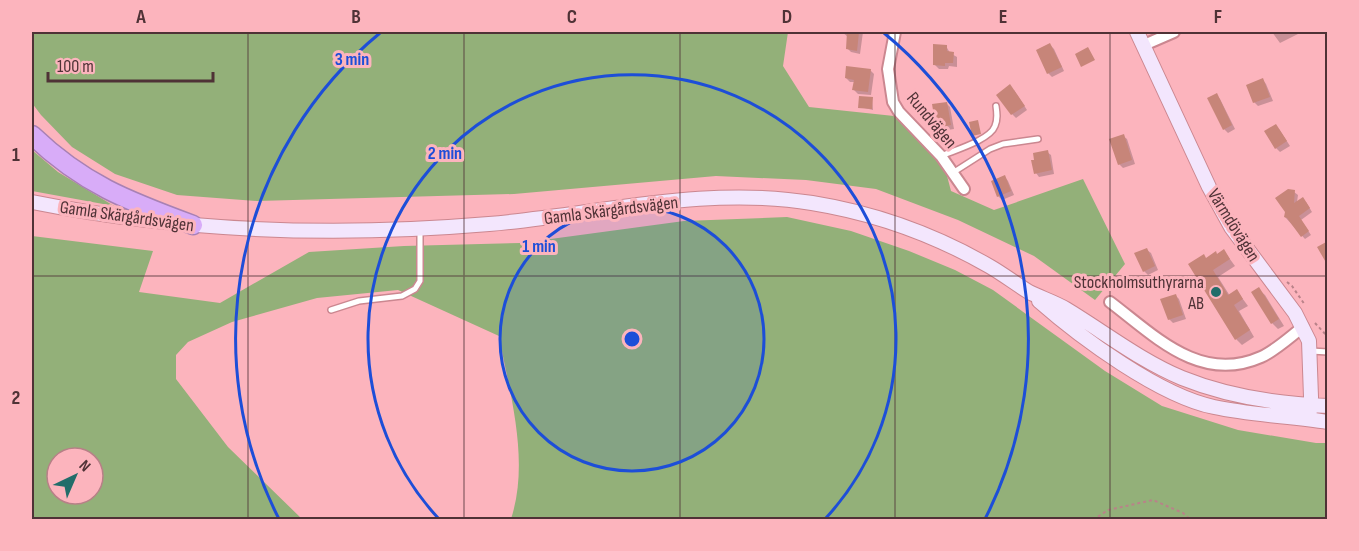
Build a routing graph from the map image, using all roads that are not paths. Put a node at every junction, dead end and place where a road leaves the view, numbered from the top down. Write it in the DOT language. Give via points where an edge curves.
graph roads {
  1 [pos="896,32"];
  2 [pos="1137,32"];
  3 [pos="1174,32"];
  4 [pos="1144,45"];
  5 [pos="996,106"];
  6 [pos="32,135"];
  7 [pos="1038,140"];
  8 [pos="941,156"];
  9 [pos="954,172"];
  10 [pos="964,189"];
  11 [pos="32,202"];
  12 [pos="193,225"];
  13 [pos="420,229"];
  14 [pos="1110,302"];
  15 [pos="331,310"];
  16 [pos="1308,325"];
  17 [pos="1310,351"];
  18 [pos="1328,352"];
  19 [pos="1328,406"];
  20 [pos="1310,412"];
  21 [pos="1328,422"];
  1 -- 8 [label="street, Rundvägen" via="888,69 893,102"];
  2 -- 4 [label="main road, Värmdövägen"];
  3 -- 4 [label="street"];
  4 -- 16 [label="main road, Värmdövägen" via="1231,226"];
  5 -- 8 [label="lane" via="995,128 989,135"];
  6 -- 12 [label="highway" via="61,161 104,189"];
  7 -- 9 [label="lane" via="990,148"];
  8 -- 9 [label="street, Rundvägen"];
  9 -- 10 [label="street, Rundvägen"];
  11 -- 12 [label="main road, Gamla Skärgårdsvägen" via="122,218"];
  12 -- 13 [label="main road, Gamla Skärgårdsvägen" via="336,232"];
  13 -- 15 [label="lane" via="420,281 415,289 402,296"];
  13 -- 20 [label="main road, Gamla Skärgårdsvägen" via="718,198 779,199 851,211 917,232 991,267 1029,291 1107,353 1172,393 1214,407 1276,417"];
  14 -- 16 [label="street" via="1167,345 1194,361 1211,365 1244,363 1263,356"];
  16 -- 17 [label="main road, Värmdövägen"];
  17 -- 18 [label="lane"];
  17 -- 20 [label="main road, Värmdövägen"];
  19 -- 20 [label="main road, Gamla Skärgårdsvägen"];
  20 -- 21 [label="main road, Gamla Skärgårdsvägen"];
}
